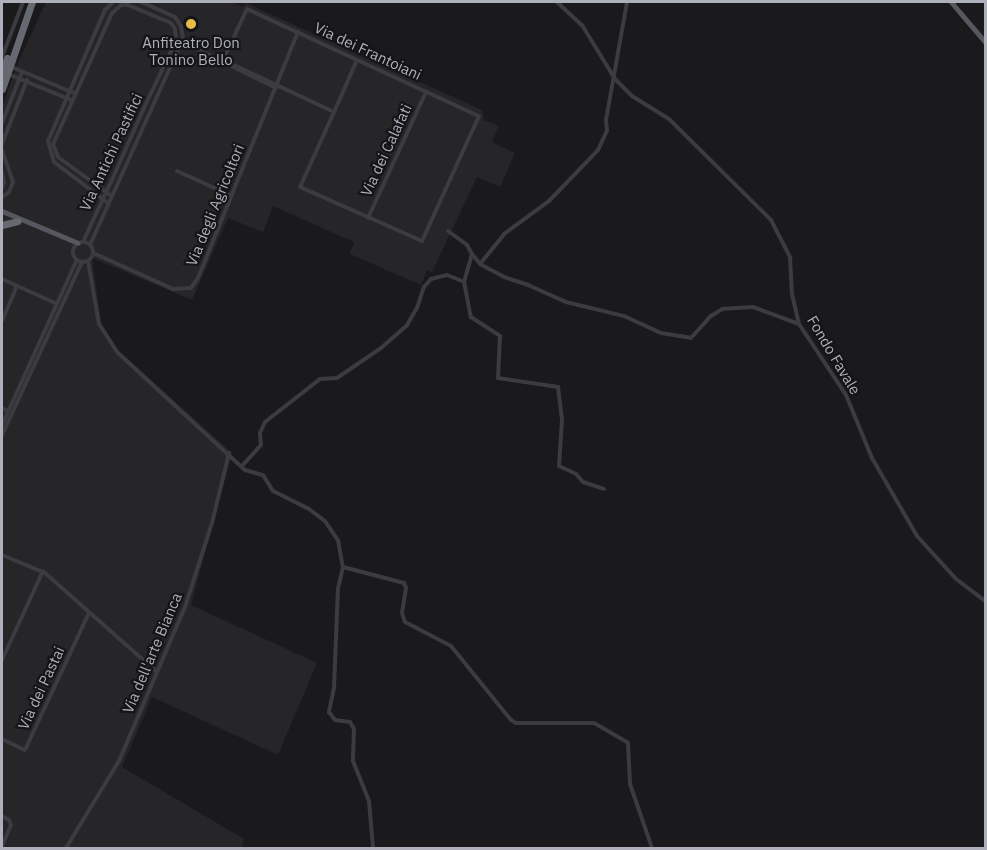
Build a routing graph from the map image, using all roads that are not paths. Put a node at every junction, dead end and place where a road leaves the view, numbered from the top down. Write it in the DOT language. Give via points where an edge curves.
graph roads {
  1 [pos="23,2"];
  2 [pos="30,2"];
  3 [pos="113,2"];
  4 [pos="141,2"];
  5 [pos="557,2"];
  6 [pos="627,2"];
  7 [pos="951,2"];
  8 [pos="298,32"];
  9 [pos="986,43"];
  10 [pos="189,45"];
  11 [pos="223,60"];
  12 [pos="357,60"];
  13 [pos="5,61"];
  14 [pos="22,72"];
  15 [pos="3,74"];
  16 [pos="29,75"];
  17 [pos="19,79"];
  18 [pos="615,79"];
  19 [pos="26,81"];
  20 [pos="276,86"];
  21 [pos="2,89"];
  22 [pos="68,91"];
  23 [pos="426,92"];
  24 [pos="74,93"];
  25 [pos="65,98"];
  26 [pos="71,100"];
  27 [pos="334,112"];
  28 [pos="56,120"];
  29 [pos="61,122"];
  30 [pos="2,123"];
  31 [pos="2,144"];
  32 [pos="2,153"];
  33 [pos="177,171"];
  34 [pos="2,172"];
  35 [pos="2,188"];
  36 [pos="106,192"];
  37 [pos="112,196"];
  38 [pos="232,196"];
  39 [pos="2,197"];
  40 [pos="103,199"];
  41 [pos="108,203"];
  42 [pos="2,212"];
  43 [pos="368,218"];
  44 [pos="18,221"];
  45 [pos="2,225"];
  46 [pos="448,231"];
  47 [pos="68,242"];
  48 [pos="81,243"];
  49 [pos="90,245"];
  50 [pos="73,250"];
  51 [pos="93,253"];
  52 [pos="472,254"];
  53 [pos="76,260"];
  54 [pos="88,261"];
  55 [pos="82,262"];
  56 [pos="480,264"];
  57 [pos="2,279"];
  58 [pos="464,282"];
  59 [pos="17,286"];
  60 [pos="58,305"];
  61 [pos="2,321"];
  62 [pos="799,324"];
  63 [pos="2,408"];
  64 [pos="8,411"];
  65 [pos="2,425"];
  66 [pos="2,435"];
  67 [pos="229,453"];
  68 [pos="242,466"];
  69 [pos="604,489"];
  70 [pos="2,555"];
  71 [pos="343,567"];
  72 [pos="43,571"];
  73 [pos="986,602"];
  74 [pos="89,613"];
  75 [pos="2,660"];
  76 [pos="157,672"];
  77 [pos="2,739"];
  78 [pos="2,816"];
  79 [pos="2,846"];
  80 [pos="66,849"];
  81 [pos="373,849"];
  82 [pos="652,849"];
  1 -- 13 [label="street"];
  2 -- 13 [label="highway"];
  3 -- 22 [label="street" via="105,10"];
  4 -- 37 [label="street, Via Antichi Pastifici" via="176,18 183,33 181,46"];
  5 -- 18 [label="street, Fondo Favale" via="582,25"];
  6 -- 18 [label="street"];
  7 -- 9 [label="main road"];
  8 -- 11 [label="street, Via dei Frantoiani" via="247,9"];
  8 -- 12 [label="street, Via dei Frantoiani"];
  8 -- 20 [label="street, Via degli Agricoltori"];
  10 -- 11 [label="street"];
  11 -- 20 [label="street"];
  12 -- 23 [label="street, Via dei Frantoiani"];
  12 -- 27 [label="street"];
  13 -- 14 [label="street"];
  13 -- 15 [label="highway"];
  14 -- 16 [label="street"];
  14 -- 17 [label="street"];
  15 -- 17 [label="street"];
  15 -- 21 [label="highway"];
  16 -- 19 [label="street"];
  16 -- 22 [label="street"];
  17 -- 19 [label="street"];
  17 -- 30 [label="street"];
  18 -- 56 [label="street" via="607,131 598,150 549,201 504,234"];
  18 -- 62 [label="street, Fondo Favale" via="696,143 771,220 790,257"];
  19 -- 25 [label="street"];
  19 -- 31 [label="street"];
  20 -- 27 [label="street"];
  20 -- 38 [label="street, Via degli Agricoltori"];
  22 -- 24 [label="street"];
  22 -- 25 [label="street"];
  23 -- 43 [label="street, Via dei Calafati"];
  23 -- 43 [label="street, Via dei Frantoiani" via="479,116 422,241"];
  24 -- 26 [label="street"];
  24 -- 36 [label="street, Via Antichi Pastifici" via="112,13 121,5 130,5 171,23 176,39"];
  25 -- 26 [label="street"];
  25 -- 28 [label="street"];
  26 -- 29 [label="street"];
  27 -- 43 [label="street" via="300,187"];
  28 -- 29 [label="street"];
  28 -- 40 [label="street" via="48,141 51,156"];
  29 -- 36 [label="street" via="53,144 58,157"];
  32 -- 39 [label="street" via="13,182"];
  33 -- 38 [label="street"];
  34 -- 35 [label="street"];
  36 -- 37 [label="street"];
  36 -- 40 [label="street, Via Antichi Pastifici"];
  37 -- 41 [label="street, Via Antichi Pastifici"];
  38 -- 51 [label="street, Via degli Agricoltori" via="191,288 173,289"];
  40 -- 41 [label="street"];
  40 -- 48 [label="street, Via Antichi Pastifici"];
  41 -- 49 [label="street, Via Antichi Pastifici"];
  42 -- 44 [label="main road"];
  42 -- 47 [label="main road"];
  44 -- 45 [label="highway"];
  44 -- 47 [label="main road"];
  46 -- 52 [label="street" via="467,244"];
  47 -- 48 [label="main road"];
  47 -- 50 [label="main road"];
  48 -- 49 [label="street"];
  48 -- 50 [label="street"];
  49 -- 51 [label="street"];
  50 -- 53 [label="street"];
  51 -- 54 [label="street"];
  52 -- 56 [label="street"];
  52 -- 58 [label="street"];
  53 -- 55 [label="street"];
  53 -- 60 [label="street"];
  54 -- 55 [label="street"];
  54 -- 67 [label="street" via="99,324 114,347"];
  55 -- 60 [label="street"];
  56 -- 62 [label="street" via="566,302 624,316 661,333 691,338 711,316 722,309 736,308 753,307"];
  57 -- 59 [label="street"];
  58 -- 68 [label="street" via="447,275 431,279 407,325 337,378 320,379 275,414 261,429 260,447"];
  58 -- 69 [label="street" via="471,317 500,336 498,378 558,387 562,420 559,466 583,482"];
  59 -- 60 [label="street"];
  59 -- 61 [label="street"];
  60 -- 64 [label="street"];
  60 -- 66 [label="street"];
  62 -- 73 [label="street, Fondo Favale" via="846,395 872,458 917,536 956,579"];
  63 -- 64 [label="street"];
  64 -- 65 [label="street"];
  67 -- 68 [label="street"];
  67 -- 76 [label="street, Via dell'arte Bianca" via="191,593"];
  68 -- 71 [label="street" via="263,475 273,491 325,521 338,540"];
  70 -- 72 [label="street"];
  71 -- 81 [label="street" via="329,712 335,720 350,722 354,729 353,761 369,801"];
  71 -- 82 [label="street" via="404,583 405,622 451,646 513,722 594,723 626,741 630,784"];
  72 -- 74 [label="street"];
  72 -- 75 [label="street"];
  74 -- 76 [label="street"];
  74 -- 77 [label="street, Via dei Pastai" via="25,750"];
  76 -- 80 [label="street, Via dell'arte Bianca" via="119,761"];
  78 -- 79 [label="street" via="10,825"];
}
